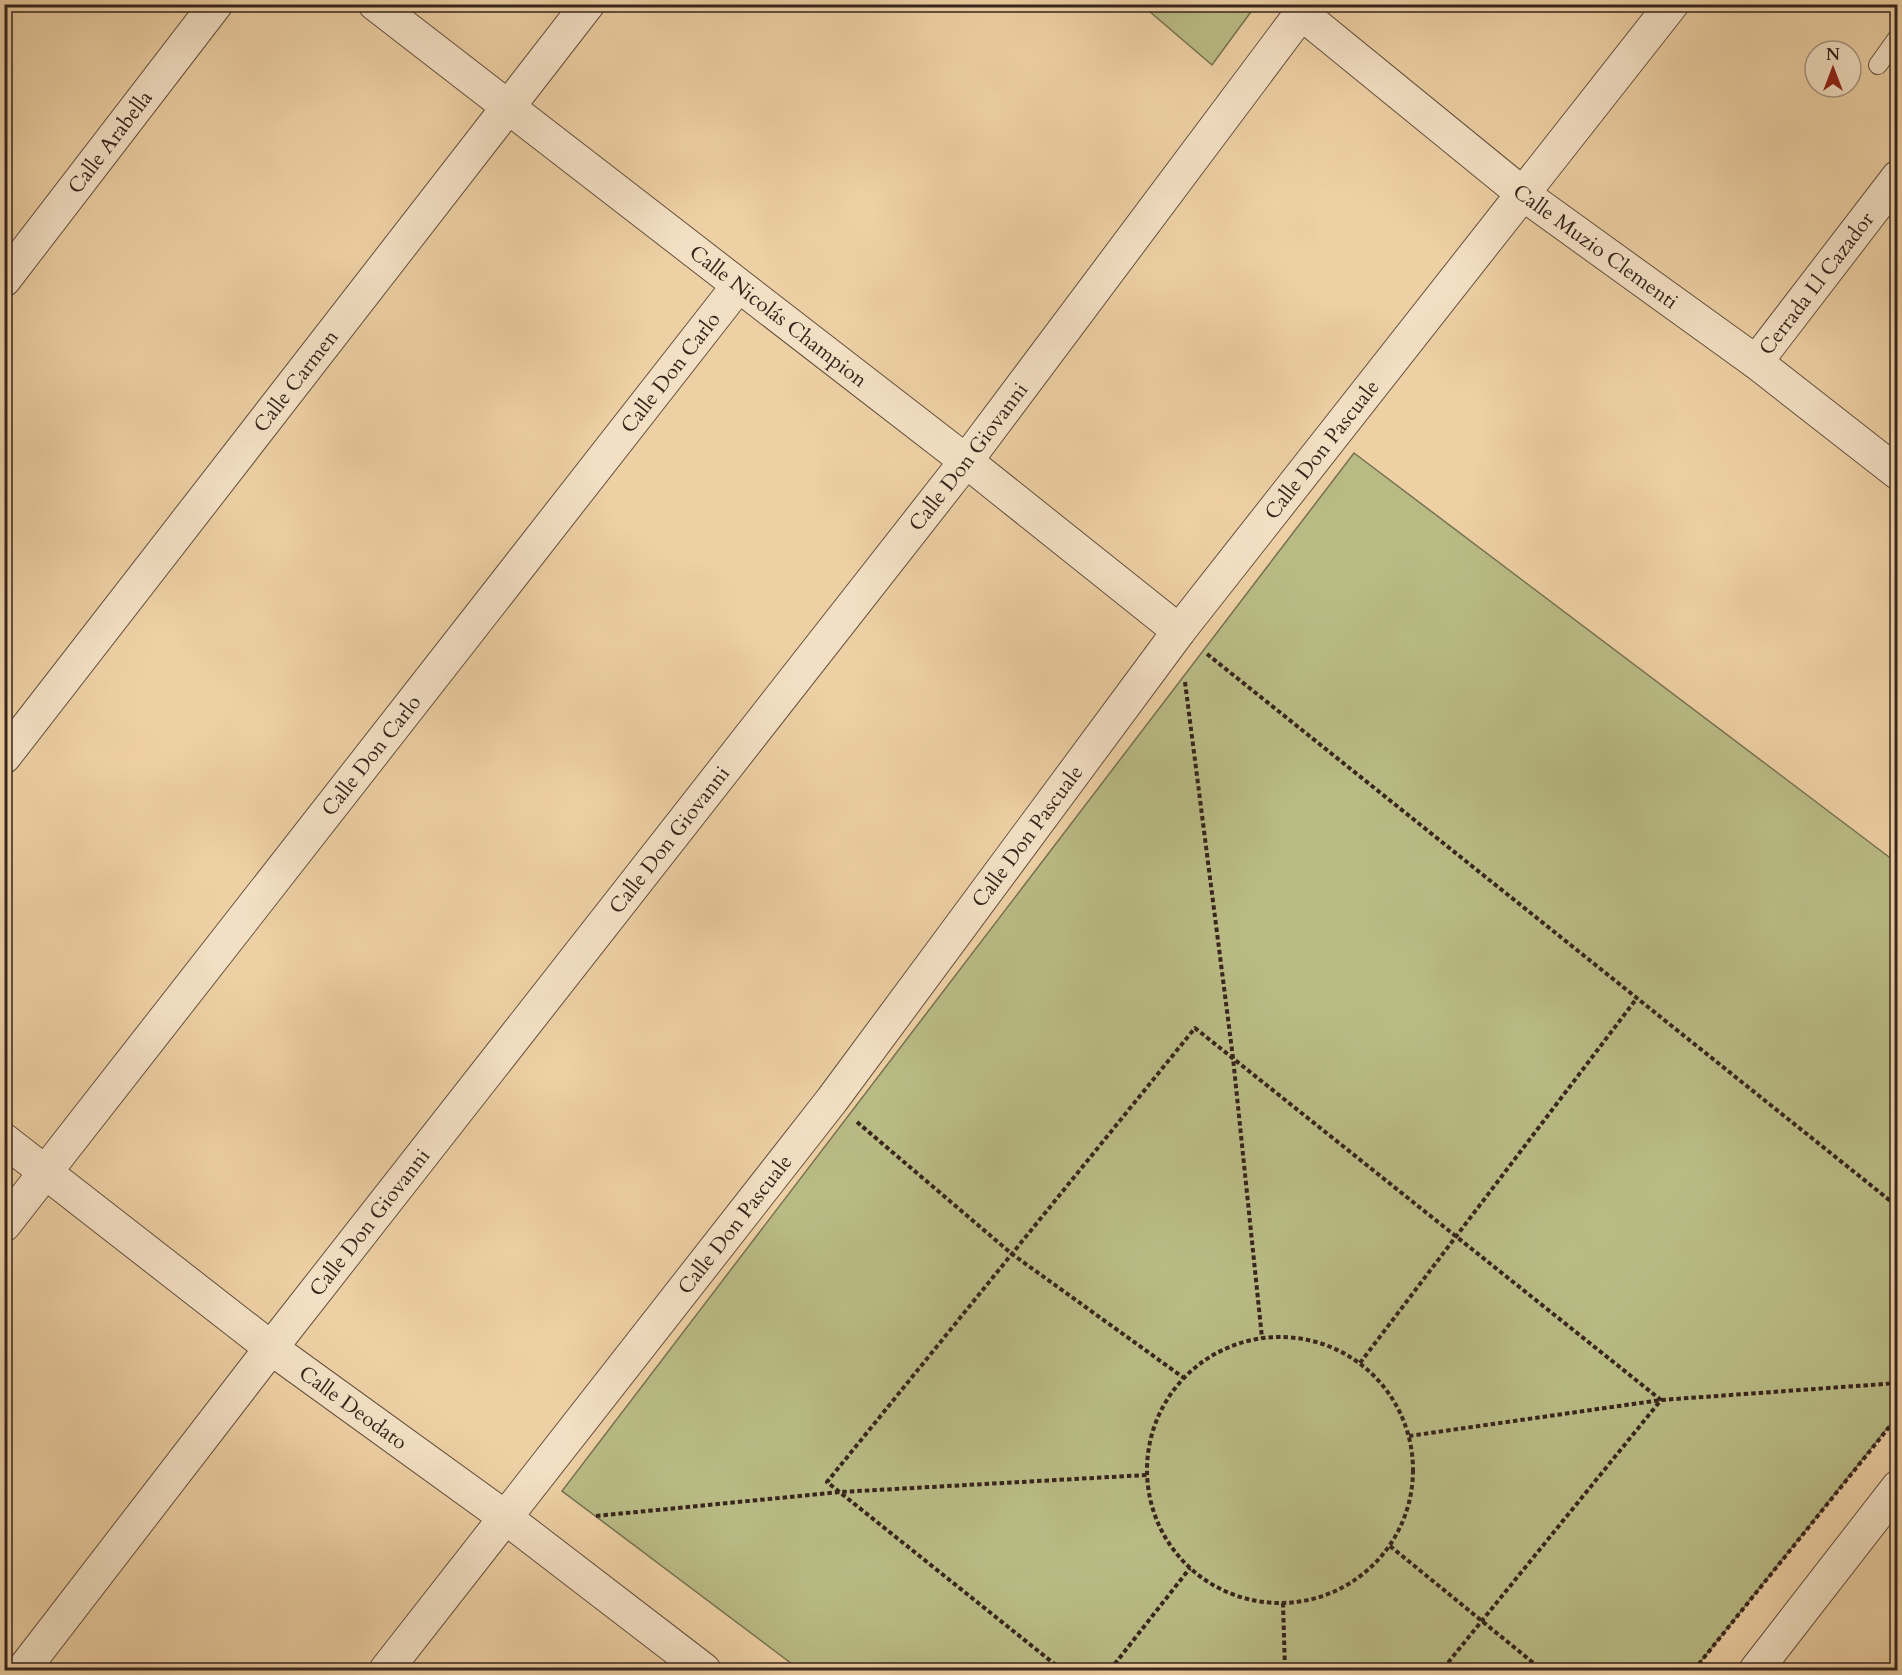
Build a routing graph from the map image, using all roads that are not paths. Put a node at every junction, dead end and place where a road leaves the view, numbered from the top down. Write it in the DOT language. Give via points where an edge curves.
graph roads {
  1 [pos="216,4"];
  2 [pos="375,4"];
  3 [pos="588,4"];
  4 [pos="1672,4"];
  5 [pos="1305,9"];
  6 [pos="1898,38"];
  7 [pos="1878,65"];
  8 [pos="509,108"];
  9 [pos="1898,177"];
  10 [pos="1523,194"];
  11 [pos="4,280"];
  12 [pos="738,286"];
  13 [pos="1756,362"];
  14 [pos="966,461"];
  15 [pos="1898,473"];
  16 [pos="1179,631"];
  17 [pos="4,757"];
  18 [pos="4,1140"];
  19 [pos="45,1171"];
  20 [pos="4,1225"];
  21 [pos="272,1348"];
  22 [pos="1898,1487"];
  23 [pos="506,1518"];
  24 [pos="23,1671"];
  25 [pos="386,1671"];
  26 [pos="704,1671"];
  27 [pos="1756,1671"];
  1 -- 11 [label="street, Calle Arabella"];
  2 -- 8 [label="street, Calle Nicolás Champion"];
  3 -- 8 [label="street, Calle Carmen"];
  4 -- 10 [label="street, Calle Don Pascuale"];
  5 -- 10 [label="street, Calle Muzio Clementi"];
  5 -- 14 [label="street, Calle Don Giovanni"];
  6 -- 7 [label="lane"];
  8 -- 12 [label="street, Calle Nicolás Champion"];
  8 -- 17 [label="street, Calle Carmen"];
  9 -- 13 [label="street, Cerrada Ll Cazador"];
  10 -- 13 [label="street, Calle Muzio Clementi"];
  10 -- 16 [label="street, Calle Don Pascuale"];
  12 -- 14 [label="street, Calle Nicolás Champion"];
  12 -- 19 [label="street, Calle Don Carlo"];
  13 -- 15 [label="street, Calle Muzio Clementi"];
  14 -- 16 [label="street, Calle Nicolás Champion"];
  14 -- 21 [label="street, Calle Don Giovanni"];
  16 -- 23 [label="street, Calle Don Pascuale" via="832,1100"];
  18 -- 19 [label="street, Calle Deodato"];
  19 -- 20 [label="street, Calle Don Carlo"];
  19 -- 21 [label="street, Calle Deodato"];
  21 -- 23 [label="street, Calle Deodato"];
  21 -- 24 [label="street, Calle Don Giovanni"];
  22 -- 27 [label="street"];
  23 -- 25 [label="street, Calle Don Pascuale"];
  23 -- 26 [label="street, Calle Deodato"];
}
